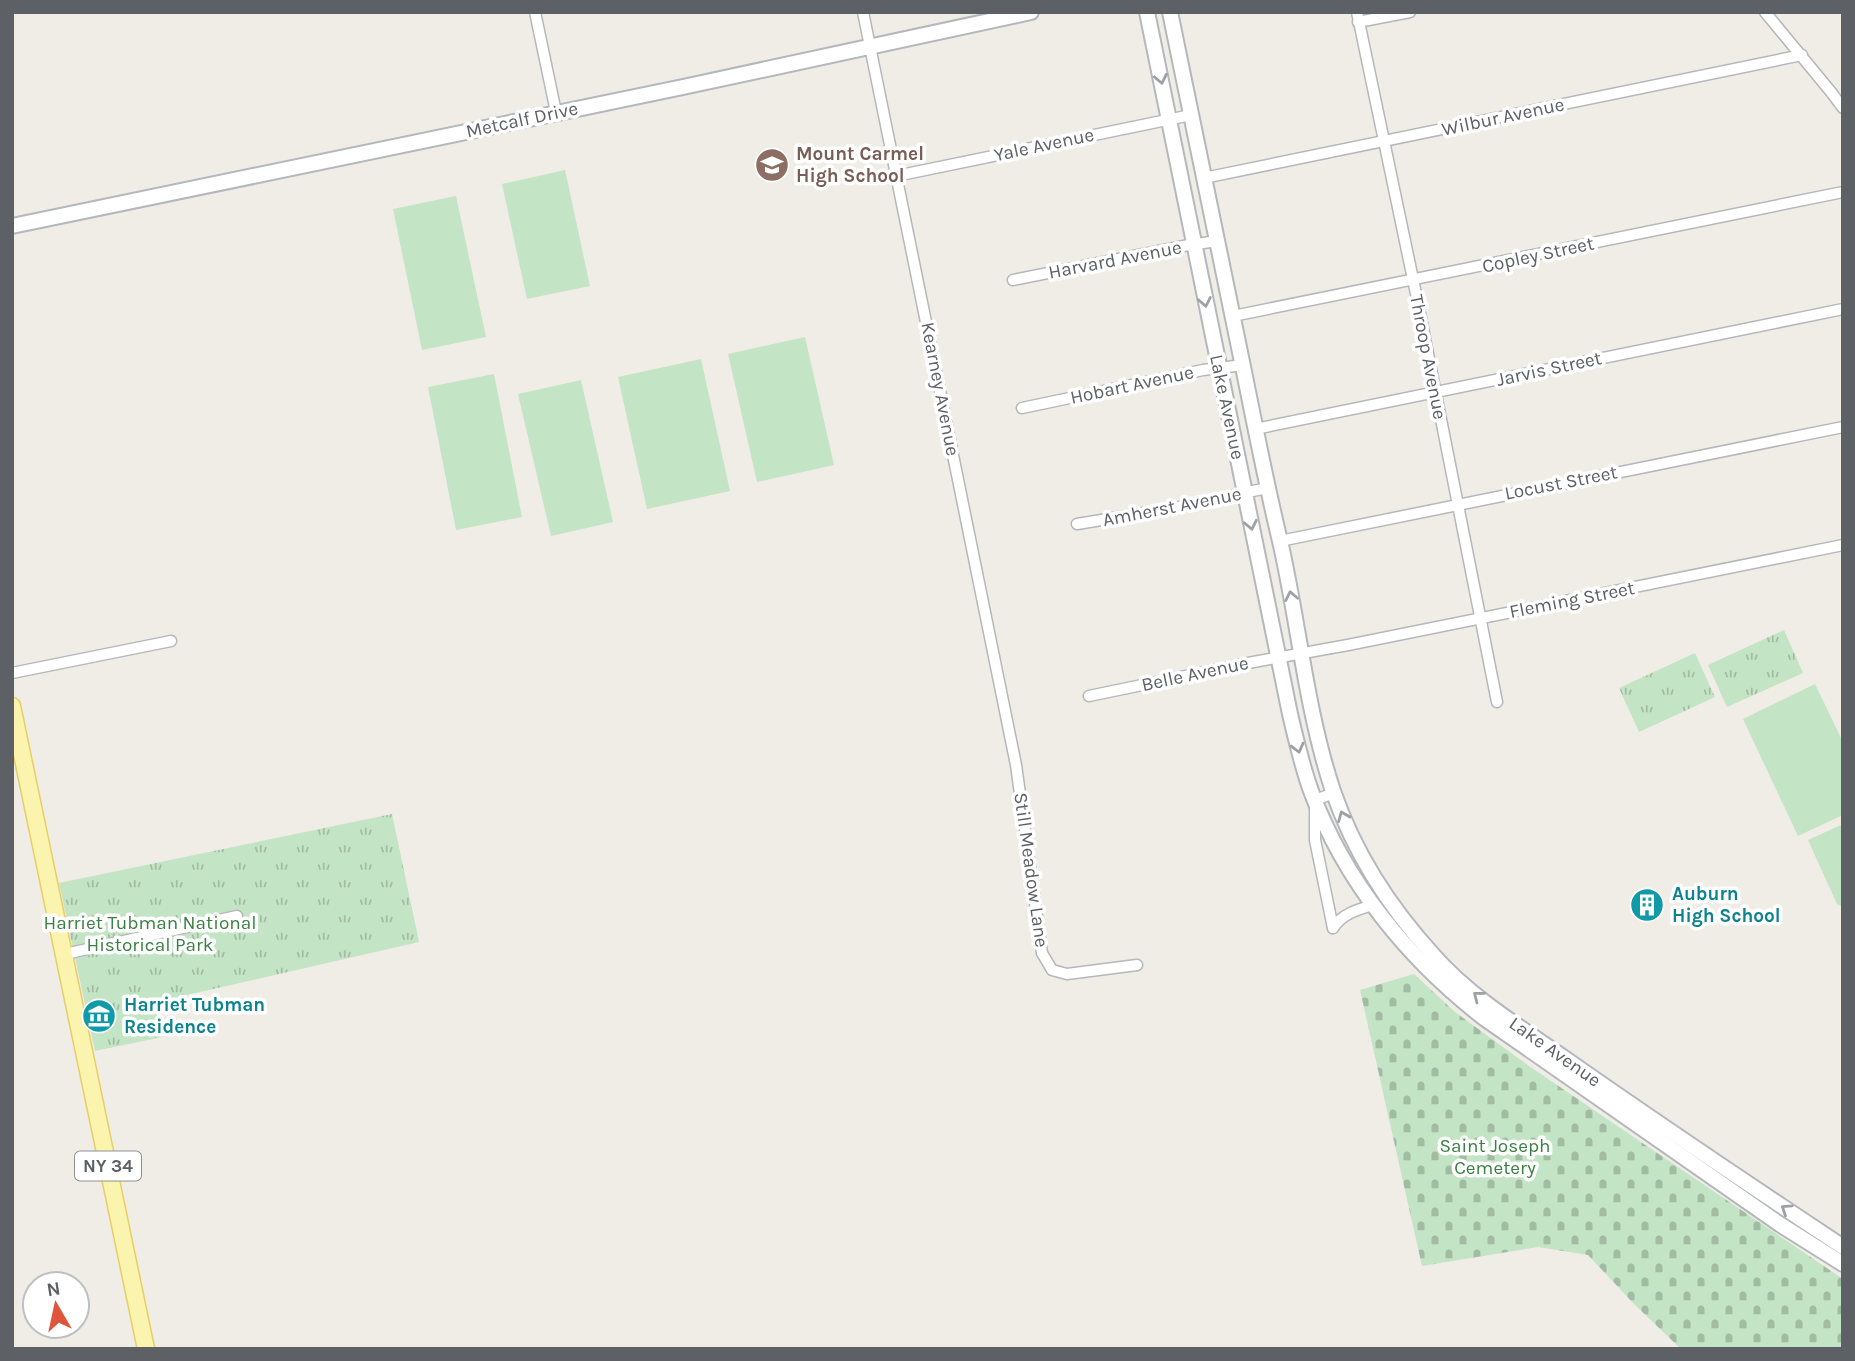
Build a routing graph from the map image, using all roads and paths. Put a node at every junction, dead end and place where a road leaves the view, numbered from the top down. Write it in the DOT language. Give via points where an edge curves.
graph roads {
  1 [pos="535,12"];
  2 [pos="863,12"];
  3 [pos="1031,12"];
  4 [pos="1147,12"];
  5 [pos="1170,12"];
  6 [pos="1410,12"];
  7 [pos="1765,12"];
  8 [pos="1358,17"];
  9 [pos="870,46"];
  10 [pos="1801,55"];
  11 [pos="1843,108"];
  12 [pos="556,112"];
  13 [pos="1191,115"];
  14 [pos="1169,120"];
  15 [pos="1384,141"];
  16 [pos="896,176"];
  17 [pos="1204,178"];
  18 [pos="1843,192"];
  19 [pos="12,226"];
  20 [pos="1217,241"];
  21 [pos="1194,244"];
  22 [pos="1412,279"];
  23 [pos="1013,280"];
  24 [pos="1843,309"];
  25 [pos="1233,316"];
  26 [pos="1242,365"];
  27 [pos="1219,368"];
  28 [pos="1435,392"];
  29 [pos="1021,408"];
  30 [pos="1843,427"];
  31 [pos="1255,429"];
  32 [pos="1267,488"];
  33 [pos="1245,493"];
  34 [pos="1458,504"];
  35 [pos="1077,524"];
  36 [pos="1280,541"];
  37 [pos="1843,545"];
  38 [pos="1480,618"];
  39 [pos="171,641"];
  40 [pos="1301,654"];
  41 [pos="1278,658"];
  42 [pos="12,673"];
  43 [pos="1089,696"];
  44 [pos="1497,702"];
  45 [pos="12,706"];
  46 [pos="1016,765"];
  47 [pos="1334,793"];
  48 [pos="1315,800"];
  49 [pos="1374,905"];
  50 [pos="237,916"];
  51 [pos="65,954"];
  52 [pos="1137,965"];
  53 [pos="1843,1247"];
  54 [pos="1843,1264"];
  55 [pos="146,1349"];
  1 -- 12 [label="street"];
  2 -- 9 [label="street, Kearney Avenue"];
  3 -- 9 [label="main road, Metcalf Drive"];
  4 -- 14 [label="main road, Lake Avenue, one-way"];
  5 -- 13 [label="main road, Lake Avenue"];
  6 -- 8 [label="street"];
  7 -- 10 [label="street"];
  8 -- 15 [label="street, Throop Avenue"];
  9 -- 12 [label="main road, Metcalf Drive"];
  9 -- 16 [label="street, Kearney Avenue"];
  10 -- 11 [label="street"];
  10 -- 15 [label="street, Wilbur Avenue"];
  12 -- 19 [label="main road, Metcalf Drive"];
  13 -- 14 [label="street, Yale Avenue"];
  13 -- 17 [label="main road, Lake Avenue"];
  14 -- 16 [label="street, Yale Avenue"];
  14 -- 21 [label="main road, Lake Avenue"];
  15 -- 17 [label="street, Wilbur Avenue"];
  15 -- 22 [label="street, Throop Avenue"];
  16 -- 46 [label="street, Kearney Avenue"];
  17 -- 20 [label="main road, Lake Avenue"];
  18 -- 22 [label="street, Copley Street"];
  20 -- 21 [label="street, Harvard Avenue"];
  20 -- 25 [label="main road, Lake Avenue"];
  21 -- 23 [label="street, Harvard Avenue"];
  21 -- 27 [label="main road, Lake Avenue, one-way"];
  22 -- 25 [label="street, Copley Street"];
  22 -- 28 [label="street, Throop Avenue"];
  24 -- 28 [label="street, Jarvis Street"];
  25 -- 26 [label="main road, Lake Avenue"];
  26 -- 27 [label="street, Hobart Avenue"];
  26 -- 31 [label="main road, Lake Avenue"];
  27 -- 29 [label="street, Hobart Avenue"];
  27 -- 33 [label="main road, Lake Avenue"];
  28 -- 31 [label="street, Jarvis Street"];
  28 -- 34 [label="street, Throop Avenue"];
  30 -- 34 [label="street, Locust Street"];
  31 -- 32 [label="main road, Lake Avenue"];
  32 -- 33 [label="street, Amherst Avenue"];
  32 -- 36 [label="main road, Lake Avenue"];
  33 -- 35 [label="street, Amherst Avenue"];
  33 -- 41 [label="main road, Lake Avenue, one-way"];
  34 -- 36 [label="street, Locust Street"];
  34 -- 38 [label="street, Throop Avenue"];
  40 -- 36 [label="main road, Lake Avenue, one-way"];
  37 -- 38 [label="street, Fleming Street"];
  38 -- 40 [label="street, Fleming Street"];
  38 -- 44 [label="street, Throop Avenue"];
  39 -- 42 [label="street"];
  40 -- 41 [label="street, Belle Avenue"];
  40 -- 47 [label="main road, Lake Avenue"];
  41 -- 43 [label="street, Belle Avenue"];
  41 -- 48 [label="main road, Lake Avenue, one-way"];
  45 -- 51 [label="main road, NY 34"];
  46 -- 52 [label="street, Still Meadow Lane" via="1042,953 1052,970 1067,974"];
  47 -- 48 [label="street"];
  53 -- 47 [label="main road, Lake Avenue, one-way" via="1618,1096 1460,981 1427,949 1387,898 1353,839"];
  48 -- 49 [label="main road, Lake Avenue"];
  48 -- 49 [label="street, Lake Avenue" via="1315,840 1333,928 1341,918"];
  49 -- 54 [label="main road, Lake Avenue" via="1437,979 1484,1018"];
  50 -- 51 [label="street"];
  51 -- 55 [label="main road, NY 34"];
}
